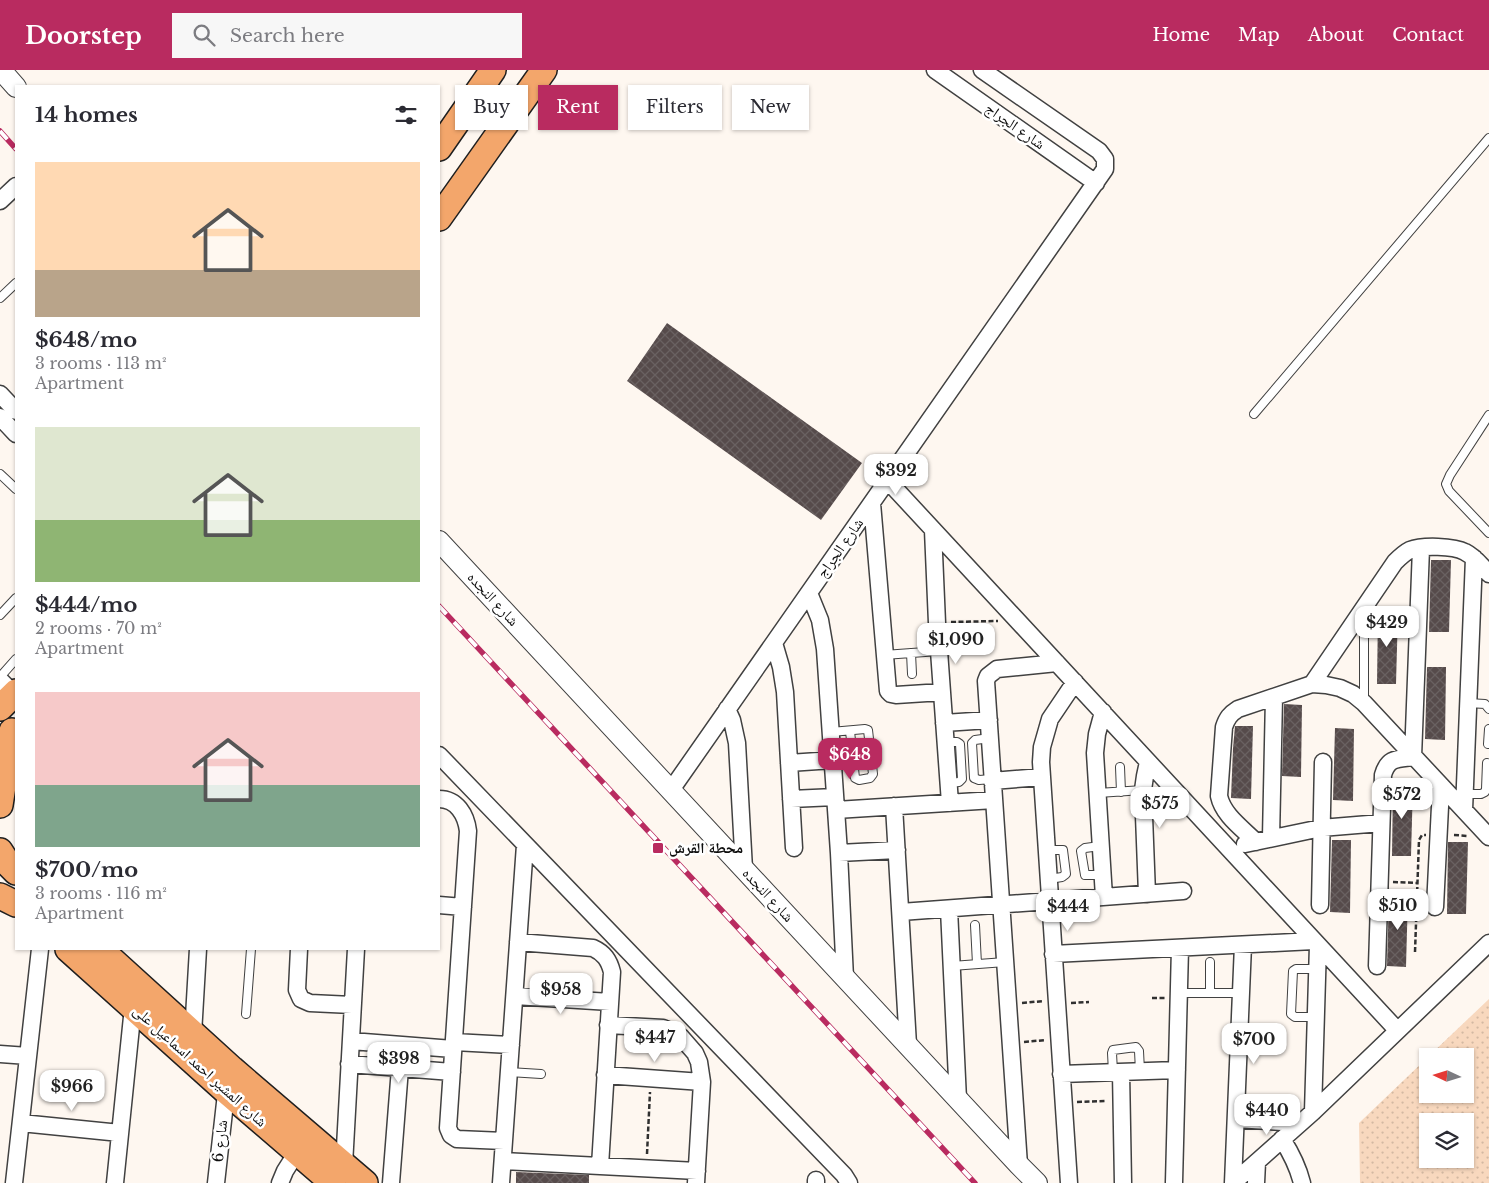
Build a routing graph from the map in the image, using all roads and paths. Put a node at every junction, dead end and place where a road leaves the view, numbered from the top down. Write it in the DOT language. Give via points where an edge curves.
graph roads {
  1 [pos="1,70"];
  2 [pos="493,70"];
  3 [pos="544,70"];
  4 [pos="935,70"];
  5 [pos="982,70"];
  6 [pos="15,85"];
  7 [pos="1489,138"];
  8 [pos="440,147"];
  9 [pos="1096,183"];
  10 [pos="15,187"];
  11 [pos="0,201"];
  12 [pos="440,217"];
  13 [pos="15,284"];
  14 [pos="0,298"];
  15 [pos="0,394"];
  16 [pos="1254,414"];
  17 [pos="1489,415"];
  18 [pos="8,422"];
  19 [pos="0,474"];
  20 [pos="888,481"];
  21 [pos="15,488"];
  22 [pos="872,503"];
  23 [pos="933,530"];
  24 [pos="1489,533"];
  25 [pos="440,542"];
  26 [pos="1421,548"];
  27 [pos="1474,558"];
  28 [pos="1489,574"];
  29 [pos="808,593"];
  30 [pos="15,599"];
  31 [pos="0,615"];
  32 [pos="1018,621"];
  33 [pos="937,623"];
  34 [pos="1364,636"];
  35 [pos="774,643"];
  36 [pos="939,651"];
  37 [pos="910,653"];
  38 [pos="884,655"];
  39 [pos="15,663"];
  40 [pos="1057,663"];
  41 [pos="912,674"];
  42 [pos="1074,682"];
  43 [pos="1312,684"];
  44 [pos="8,691"];
  45 [pos="942,692"];
  46 [pos="1274,697"];
  47 [pos="1364,703"];
  48 [pos="1468,703"];
  49 [pos="727,709"];
  50 [pos="1489,709"];
  51 [pos="1103,712"];
  52 [pos="988,720"];
  53 [pos="944,723"];
  54 [pos="1489,729"];
  55 [pos="850,731"];
  56 [pos="831,732"];
  57 [pos="9,736"];
  58 [pos="1488,744"];
  59 [pos="440,756"];
  60 [pos="1413,757"];
  61 [pos="833,760"];
  62 [pos="1148,762"];
  63 [pos="1323,762"];
  64 [pos="789,763"];
  65 [pos="1488,763"];
  66 [pos="1120,767"];
  67 [pos="1041,777"];
  68 [pos="992,780"];
  69 [pos="1441,786"];
  70 [pos="671,790"];
  71 [pos="1143,790"];
  72 [pos="1121,792"];
  73 [pos="1097,793"];
  74 [pos="440,799"];
  75 [pos="791,799"];
  76 [pos="994,800"];
  77 [pos="1464,802"];
  78 [pos="950,803"];
  79 [pos="836,804"];
  80 [pos="0,805"];
  81 [pos="894,806"];
  82 [pos="1381,823"];
  83 [pos="1321,828"];
  84 [pos="1489,837"];
  85 [pos="1264,840"];
  86 [pos="525,845"];
  87 [pos="794,848"];
  88 [pos="1229,849"];
  89 [pos="897,850"];
  90 [pos="0,851"];
  91 [pos="839,853"];
  92 [pos="744,869"];
  93 [pos="15,871"];
  94 [pos="1379,881"];
  95 [pos="1418,883"];
  96 [pos="1183,891"];
  97 [pos="1147,894"];
  98 [pos="0,896"];
  99 [pos="1104,897"];
  100 [pos="1050,901"];
  101 [pos="15,904"];
  102 [pos="440,905"];
  103 [pos="1001,905"];
  104 [pos="1320,905"];
  105 [pos="463,907"];
  106 [pos="1435,907"];
  107 [pos="949,909"];
  108 [pos="901,912"];
  109 [pos="975,925"];
  110 [pos="518,942"];
  111 [pos="1316,943"];
  112 [pos="1489,943"];
  113 [pos="1243,945"];
  114 [pos="1180,948"];
  115 [pos="40,950"];
  116 [pos="69,950"];
  117 [pos="101,950"];
  118 [pos="198,950"];
  119 [pos="251,950"];
  120 [pos="299,950"];
  121 [pos="356,950"];
  122 [pos="1054,954"];
  123 [pos="1005,962"];
  124 [pos="1210,962"];
  125 [pos="977,964"];
  126 [pos="952,966"];
  127 [pos="1377,966"];
  128 [pos="1316,969"];
  129 [pos="845,978"];
  130 [pos="1179,993"];
  131 [pos="1210,993"];
  132 [pos="1241,993"];
  133 [pos="515,996"];
  134 [pos="1056,1000"];
  135 [pos="610,1002"];
  136 [pos="1008,1004"];
  137 [pos="352,1005"];
  138 [pos="133,1007"];
  139 [pos="246,1014"];
  140 [pos="1315,1017"];
  141 [pos="608,1025"];
  142 [pos="1397,1030"];
  143 [pos="193,1034"];
  144 [pos="1059,1039"];
  145 [pos="351,1041"];
  146 [pos="1010,1043"];
  147 [pos="511,1045"];
  148 [pos="908,1045"];
  149 [pos="454,1046"];
  150 [pos="0,1054"];
  151 [pos="28,1056"];
  152 [pos="349,1064"];
  153 [pos="400,1068"];
  154 [pos="1177,1070"];
  155 [pos="1140,1071"];
  156 [pos="452,1072"];
  157 [pos="509,1072"];
  158 [pos="1117,1072"];
  159 [pos="541,1074"];
  160 [pos="1061,1074"];
  161 [pos="605,1075"];
  162 [pos="651,1078"];
  163 [pos="229,1080"];
  164 [pos="702,1082"];
  165 [pos="958,1100"];
  166 [pos="1122,1100"];
  167 [pos="1063,1103"];
  168 [pos="1313,1112"];
  169 [pos="1236,1119"];
  170 [pos="21,1123"];
  171 [pos="1300,1123"];
  172 [pos="120,1133"];
  173 [pos="1282,1139"];
  174 [pos="504,1141"];
  175 [pos="297,1152"];
  176 [pos="503,1161"];
  177 [pos="1257,1162"];
  178 [pos="1019,1165"];
  179 [pos="600,1166"];
  180 [pos="643,1173"];
  181 [pos="338,1174"];
  182 [pos="697,1177"];
  183 [pos="14,1183"];
  184 [pos="116,1183"];
  185 [pos="216,1183"];
  186 [pos="280,1183"];
  187 [pos="365,1183"];
  188 [pos="391,1183"];
  189 [pos="501,1183"];
  190 [pos="849,1183"];
  191 [pos="1037,1183"];
  192 [pos="1069,1183"];
  193 [pos="1123,1183"];
  194 [pos="1163,1183"];
  195 [pos="1175,1183"];
  196 [pos="1233,1183"];
  197 [pos="1256,1183"];
  198 [pos="1302,1183"];
  1 -- 6 [label="street"];
  2 -- 8 [label="main road"];
  3 -- 12 [label="main road"];
  4 -- 9 [label="street, شارع الجراج"];
  5 -- 9 [label="street, شارع الجراج" via="1102,155 1105,169"];
  7 -- 16 [label="lane"];
  9 -- 20 [label="street, شارع الجراج"];
  10 -- 11 [label="street"];
  13 -- 14 [label="lane"];
  15 -- 18 [label="street"];
  17 -- 24 [label="lane" via="1446,484"];
  19 -- 21 [label="lane"];
  20 -- 22 [label="street, شارع الجراج"];
  20 -- 23 [label="street"];
  22 -- 29 [label="street, شارع الجراج"];
  22 -- 38 [label="street"];
  23 -- 32 [label="street"];
  23 -- 33 [label="street"];
  25 -- 70 [label="street, شارع النجده"];
  26 -- 27 [label="street" via="1455,549"];
  26 -- 43 [label="street" via="1406,552 1395,562"];
  26 -- 60 [label="street"];
  27 -- 28 [label="street"];
  27 -- 48 [label="street"];
  29 -- 35 [label="street, شارع الجراج"];
  29 -- 56 [label="street" via="824,634"];
  30 -- 31 [label="lane"];
  32 -- 33 [label="path"];
  32 -- 40 [label="street"];
  33 -- 36 [label="street"];
  34 -- 47 [label="lane"];
  35 -- 49 [label="street, شارع الجراج"];
  35 -- 64 [label="street" via="783,679"];
  36 -- 37 [label="lane"];
  36 -- 45 [label="street"];
  37 -- 38 [label="lane"];
  37 -- 41 [label="lane"];
  38 -- 45 [label="street" via="887,686 891,694"];
  39 -- 44 [label="lane"];
  40 -- 42 [label="street"];
  40 -- 52 [label="street" via="992,672 986,682"];
  42 -- 51 [label="street"];
  42 -- 67 [label="street" via="1050,719 1045,733"];
  43 -- 46 [label="street"];
  43 -- 47 [label="street" via="1340,688"];
  45 -- 53 [label="street"];
  46 -- 85 [label="street"];
  46 -- 85 [label="street" via="1238,709 1226,720 1219,796 1229,816"];
  47 -- 60 [label="street"];
  48 -- 50 [label="lane" via="1485,704"];
  48 -- 77 [label="street"];
  49 -- 70 [label="street, شارع الجراج"];
  49 -- 92 [label="street" via="737,743"];
  51 -- 62 [label="street"];
  51 -- 73 [label="street" via="1095,753"];
  52 -- 53 [label="street"];
  52 -- 68 [label="street"];
  53 -- 78 [label="street"];
  54 -- 58 [label="lane"];
  55 -- 55 [label="lane" via="869,731 873,774 870,778 855,778"];
  55 -- 56 [label="lane"];
  56 -- 61 [label="street"];
  57 -- 80 [label="main road"];
  59 -- 86 [label="street"];
  60 -- 69 [label="street"];
  60 -- 82 [label="street" via="1394,760 1385,769"];
  61 -- 64 [label="street"];
  61 -- 79 [label="street"];
  62 -- 71 [label="street"];
  62 -- 88 [label="street"];
  63 -- 83 [label="street"];
  64 -- 75 [label="street"];
  65 -- 77 [label="lane" via="1485,792"];
  66 -- 72 [label="lane"];
  67 -- 68 [label="street"];
  67 -- 100 [label="street"];
  68 -- 76 [label="street"];
  69 -- 77 [label="street"];
  69 -- 106 [label="street"];
  70 -- 92 [label="street, شارع النجده"];
  71 -- 72 [label="lane"];
  71 -- 97 [label="street"];
  72 -- 73 [label="lane"];
  73 -- 99 [label="street"];
  74 -- 105 [label="street" via="459,807 467,822"];
  75 -- 79 [label="street"];
  75 -- 87 [label="street"];
  76 -- 78 [label="street"];
  76 -- 103 [label="street"];
  77 -- 84 [label="street"];
  78 -- 81 [label="street"];
  79 -- 81 [label="street"];
  79 -- 91 [label="street"];
  81 -- 89 [label="street"];
  82 -- 83 [label="street"];
  82 -- 94 [label="street"];
  83 -- 85 [label="street"];
  83 -- 104 [label="street"];
  85 -- 88 [label="street"];
  86 -- 110 [label="street"];
  86 -- 190 [label="street"];
  88 -- 111 [label="street"];
  89 -- 91 [label="street"];
  89 -- 108 [label="street"];
  90 -- 93 [label="main road"];
  91 -- 129 [label="street"];
  92 -- 129 [label="street, شارع النجده"];
  94 -- 95 [label="path"];
  94 -- 127 [label="street"];
  96 -- 97 [label="street"];
  97 -- 99 [label="street"];
  98 -- 101 [label="main road"];
  99 -- 100 [label="street"];
  100 -- 103 [label="street"];
  100 -- 122 [label="street"];
  102 -- 105 [label="street"];
  103 -- 107 [label="street"];
  103 -- 123 [label="street"];
  105 -- 149 [label="street"];
  107 -- 108 [label="street"];
  107 -- 126 [label="street"];
  108 -- 148 [label="street"];
  109 -- 125 [label="lane"];
  110 -- 133 [label="street"];
  110 -- 135 [label="street" via="585,946 600,951 612,972"];
  111 -- 113 [label="street"];
  111 -- 128 [label="street"];
  111 -- 142 [label="street"];
  112 -- 142 [label="street"];
  113 -- 114 [label="street"];
  113 -- 132 [label="street"];
  114 -- 122 [label="street"];
  114 -- 130 [label="street"];
  115 -- 151 [label="street"];
  116 -- 138 [label="main road, شارع المشير احمد اسماعيل على"];
  117 -- 143 [label="main road, شارع المشير احمد اسماعيل على"];
  118 -- 143 [label="street"];
  119 -- 139 [label="lane"];
  120 -- 137 [label="street" via="297,990 301,999 310,1003"];
  121 -- 137 [label="street"];
  122 -- 134 [label="street"];
  123 -- 125 [label="lane"];
  123 -- 136 [label="street"];
  124 -- 131 [label="lane"];
  125 -- 126 [label="lane"];
  126 -- 165 [label="street"];
  128 -- 140 [label="street"];
  128 -- 140 [label="lane" via="1292,971 1291,1014"];
  129 -- 148 [label="street, شارع النجده"];
  130 -- 131 [label="lane"];
  130 -- 154 [label="street"];
  131 -- 132 [label="lane"];
  132 -- 169 [label="street"];
  133 -- 135 [label="street"];
  133 -- 147 [label="street"];
  134 -- 136 [label="path"];
  134 -- 144 [label="street"];
  135 -- 141 [label="street"];
  136 -- 146 [label="street"];
  137 -- 145 [label="street"];
  138 -- 163 [label="main road, شارع المشير احمد اسماعيل على"];
  138 -- 172 [label="street"];
  140 -- 168 [label="street"];
  141 -- 161 [label="street"];
  141 -- 164 [label="street" via="663,1028 673,1032 695,1053"];
  142 -- 168 [label="street"];
  143 -- 163 [label="main road, شارع المشير احمد اسماعيل على"];
  144 -- 146 [label="path"];
  144 -- 160 [label="street"];
  145 -- 149 [label="street"];
  145 -- 152 [label="street"];
  146 -- 178 [label="street"];
  147 -- 149 [label="street"];
  147 -- 157 [label="street"];
  148 -- 165 [label="street, شارع النجده"];
  149 -- 156 [label="street"];
  150 -- 151 [label="street"];
  151 -- 170 [label="street"];
  152 -- 153 [label="street"];
  152 -- 181 [label="street"];
  153 -- 156 [label="street"];
  153 -- 188 [label="street"];
  154 -- 155 [label="street"];
  154 -- 195 [label="street"];
  155 -- 158 [label="street"];
  155 -- 158 [label="lane" via="1136,1047 1113,1050"];
  156 -- 174 [label="street" via="448,1128 451,1135 461,1140"];
  157 -- 159 [label="lane"];
  157 -- 174 [label="street"];
  158 -- 160 [label="street"];
  158 -- 166 [label="street"];
  160 -- 167 [label="street"];
  161 -- 162 [label="street"];
  161 -- 179 [label="street"];
  162 -- 164 [label="street"];
  162 -- 180 [label="path"];
  163 -- 175 [label="main road, شارع المشير احمد اسماعيل على"];
  163 -- 181 [label="main road, شارع المشير احمد اسماعيل على"];
  163 -- 185 [label="street, شارع 6"];
  164 -- 182 [label="street"];
  165 -- 178 [label="street, شارع النجده"];
  166 -- 167 [label="path"];
  166 -- 193 [label="street"];
  167 -- 192 [label="street"];
  168 -- 171 [label="street"];
  169 -- 171 [label="street"];
  169 -- 196 [label="street"];
  170 -- 172 [label="street"];
  170 -- 183 [label="street"];
  171 -- 173 [label="street"];
  172 -- 184 [label="street"];
  173 -- 177 [label="street"];
  173 -- 198 [label="street" via="1300,1172"];
  174 -- 176 [label="street"];
  175 -- 181 [label="main road, شارع المشير احمد اسماعيل على"];
  175 -- 186 [label="street"];
  176 -- 179 [label="street"];
  176 -- 189 [label="street"];
  177 -- 196 [label="street"];
  177 -- 197 [label="street"];
  178 -- 191 [label="street, شارع النجده"];
  179 -- 180 [label="street"];
  180 -- 182 [label="street"];
  181 -- 187 [label="main road, شارع المشير احمد اسماعيل على"];
  194 -- 195 [label="street"];
}
